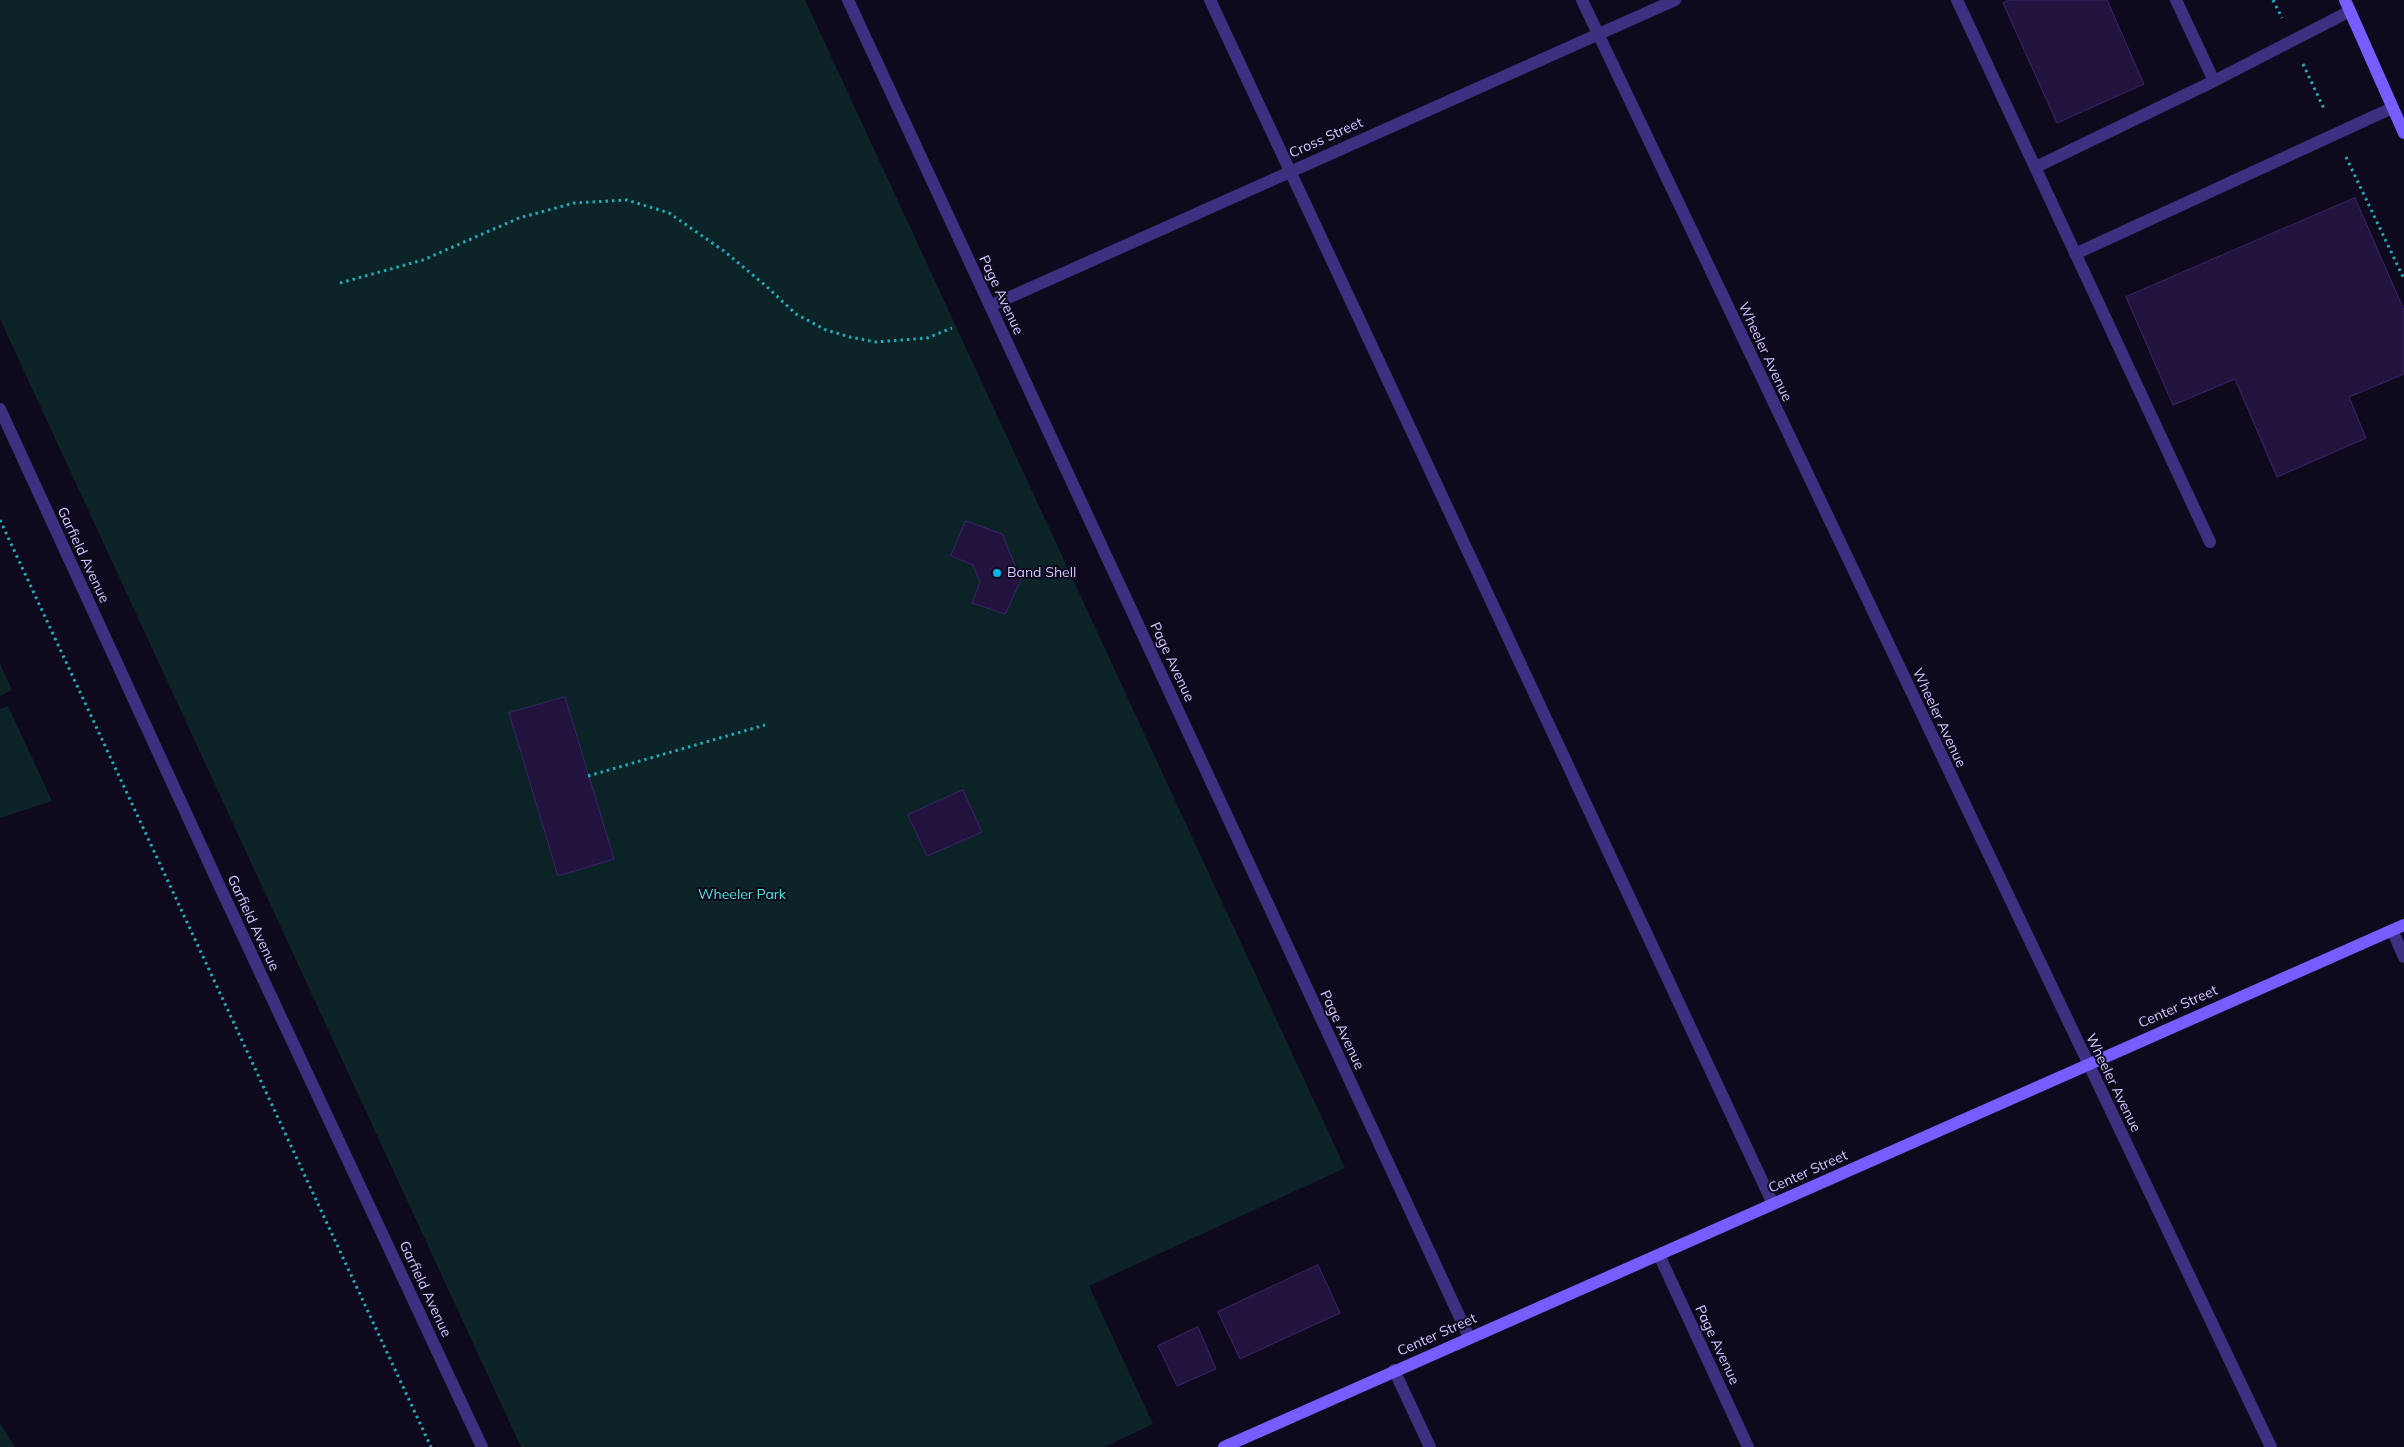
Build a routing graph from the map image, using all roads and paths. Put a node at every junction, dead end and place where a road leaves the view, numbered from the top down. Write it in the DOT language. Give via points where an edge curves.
graph roads {
  1 [pos="848,0"];
  2 [pos="1210,0"];
  3 [pos="1582,0"];
  4 [pos="1675,0"];
  5 [pos="1957,0"];
  6 [pos="2176,0"];
  7 [pos="2348,6"];
  8 [pos="1597,34"];
  9 [pos="2214,81"];
  10 [pos="2392,108"];
  11 [pos="2404,133"];
  12 [pos="2036,168"];
  13 [pos="1289,171"];
  14 [pos="2075,254"];
  15 [pos="340,283"];
  16 [pos="990,306"];
  17 [pos="952,328"];
  18 [pos="0,409"];
  19 [pos="0,520"];
  20 [pos="2210,542"];
  21 [pos="765,725"];
  22 [pos="588,776"];
  23 [pos="2404,925"];
  24 [pos="2392,930"];
  25 [pos="2404,957"];
  26 [pos="2087,1064"];
  27 [pos="1773,1204"];
  28 [pos="1659,1255"];
  29 [pos="1468,1337"];
  30 [pos="1394,1370"];
  31 [pos="431,1447"];
  32 [pos="482,1447"];
  33 [pos="1224,1447"];
  34 [pos="1430,1447"];
  35 [pos="1748,1447"];
  36 [pos="2271,1447"];
  1 -- 16 [label="street, Page Avenue"];
  2 -- 13 [label="street"];
  3 -- 8 [label="street, Wheeler Avenue"];
  4 -- 8 [label="street, Cross Street"];
  5 -- 12 [label="street"];
  6 -- 9 [label="street"];
  7 -- 9 [label="street"];
  7 -- 10 [label="street"];
  8 -- 13 [label="street, Cross Street"];
  8 -- 26 [label="street, Wheeler Avenue"];
  9 -- 12 [label="street"];
  10 -- 11 [label="street"];
  10 -- 14 [label="street"];
  12 -- 14 [label="street"];
  13 -- 16 [label="street, Cross Street"];
  13 -- 27 [label="street"];
  14 -- 20 [label="street"];
  15 -- 17 [label="path" via="423,260 519,218 574,203 626,200 669,212 724,251 796,314 826,330 876,342 928,338"];
  16 -- 29 [label="street, Page Avenue"];
  18 -- 32 [label="street, Garfield Avenue"];
  19 -- 31 [label="path"];
  21 -- 22 [label="path"];
  23 -- 24 [label="street, Center Street"];
  24 -- 25 [label="street"];
  24 -- 26 [label="street, Center Street"];
  26 -- 27 [label="street, Center Street"];
  26 -- 36 [label="street, Wheeler Avenue"];
  27 -- 28 [label="street, Center Street"];
  28 -- 29 [label="street, Center Street"];
  28 -- 35 [label="street, Page Avenue"];
  29 -- 30 [label="street, Center Street"];
  30 -- 33 [label="street, Center Street"];
  30 -- 34 [label="street"];
}
